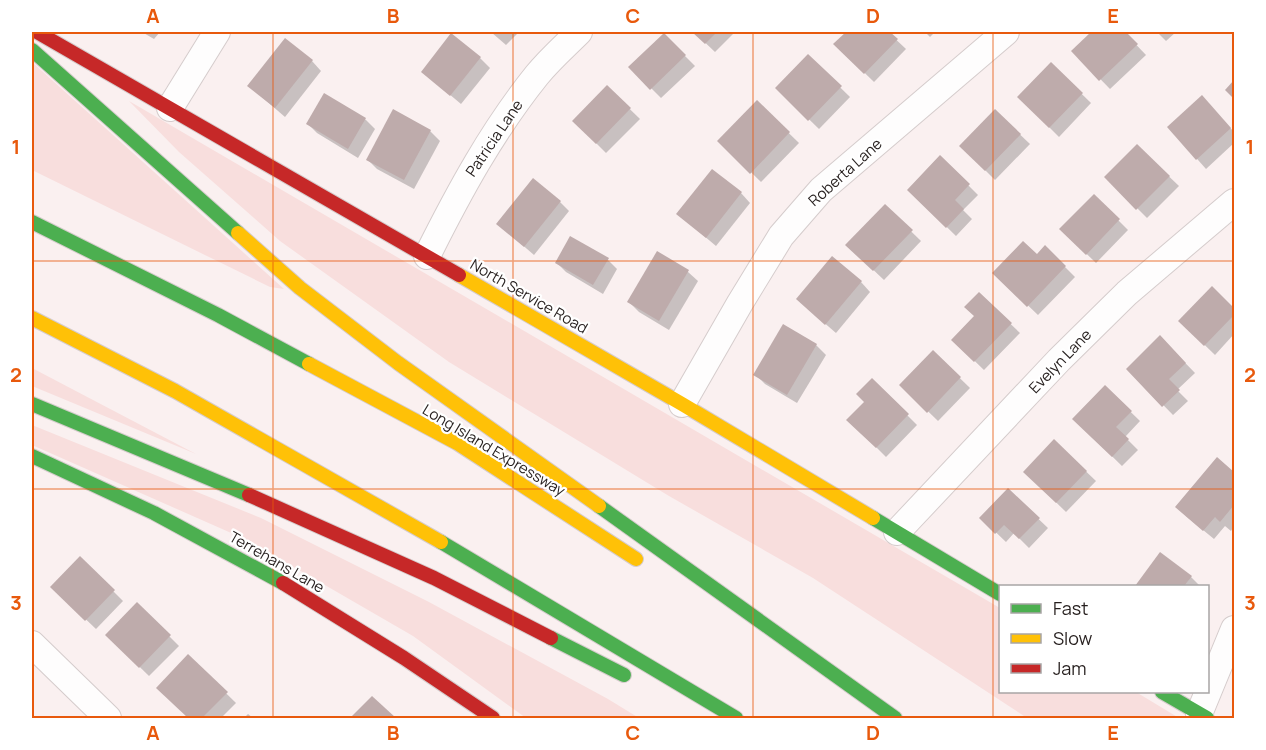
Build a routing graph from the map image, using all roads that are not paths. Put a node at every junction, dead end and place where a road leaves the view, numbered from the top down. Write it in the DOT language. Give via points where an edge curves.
graph roads {
  1 [pos="37,32"];
  2 [pos="217,32"];
  3 [pos="579,32"];
  4 [pos="1006,32"];
  5 [pos="32,50"];
  6 [pos="170,108"];
  7 [pos="1234,202"];
  8 [pos="32,222"];
  9 [pos="427,256"];
  10 [pos="32,318"];
  11 [pos="32,404"];
  12 [pos="682,404"];
  13 [pos="32,456"];
  14 [pos="897,532"];
  15 [pos="648,567"];
  16 [pos="999,593"];
  17 [pos="740,624"];
  18 [pos="1234,629"];
  19 [pos="32,644"];
  20 [pos="636,681"];
  21 [pos="1164,693"];
  22 [pos="1203,716"];
  23 [pos="108,718"];
  24 [pos="493,718"];
  25 [pos="736,718"];
  26 [pos="894,718"];
  1 -- 6 [label="main road, North Service Road"];
  2 -- 6 [label="street"];
  3 -- 9 [label="street, Patricia Lane" via="538,74 492,135"];
  4 -- 12 [label="street, Roberta Lane" via="821,190 787,228"];
  5 -- 26 [label="main road" via="300,288 398,363"];
  6 -- 9 [label="main road, North Service Road"];
  7 -- 14 [label="street, Evelyn Lane" via="1127,293"];
  8 -- 15 [label="main road, Long Island Expressway" via="218,315 457,443"];
  9 -- 12 [label="main road, North Service Road"];
  10 -- 25 [label="main road" via="175,391 393,513"];
  11 -- 20 [label="main road" via="288,511 434,578"];
  12 -- 14 [label="main road, North Service Road"];
  13 -- 24 [label="main road, Terrehans Lane" via="94,483 271,575 443,682"];
  14 -- 16 [label="main road, North Service Road"];
  17 -- 26 [label="main road"];
  18 -- 22 [label="street"];
  19 -- 23 [label="street"];
  21 -- 22 [label="main road"];
}
